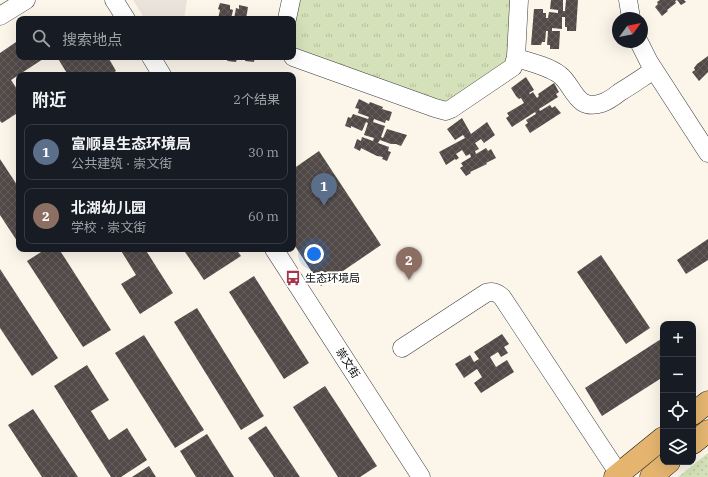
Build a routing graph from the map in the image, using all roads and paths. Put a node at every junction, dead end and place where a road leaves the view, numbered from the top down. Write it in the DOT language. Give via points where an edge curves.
graph roads {
  1 [pos="26,0"];
  2 [pos="114,0"];
  3 [pos="291,0"];
  4 [pos="519,0"];
  5 [pos="628,0"];
  6 [pos="630,12"];
  7 [pos="0,16"];
  8 [pos="124,16"];
  9 [pos="288,16"];
  10 [pos="642,48"];
  11 [pos="296,57"];
  12 [pos="516,58"];
  13 [pos="153,60"];
  14 [pos="654,70"];
  15 [pos="160,72"];
  16 [pos="708,153"];
  17 [pos="276,252"];
  18 [pos="402,348"];
  19 [pos="708,402"];
  20 [pos="696,412"];
  21 [pos="708,431"];
  22 [pos="660,440"];
  23 [pos="696,441"];
  24 [pos="665,465"];
  25 [pos="617,475"];
  26 [pos="421,477"];
  27 [pos="651,477"];
  1 -- 7 [label="street"];
  2 -- 8 [label="street"];
  3 -- 9 [label="street"];
  4 -- 12 [label="street"];
  5 -- 6 [label="street"];
  10 -- 14 [label="street"];
  11 -- 12 [label="street" via="446,111 509,71"];
  12 -- 14 [label="street" via="556,72 578,98 590,104 604,103"];
  13 -- 15 [label="street"];
  14 -- 16 [label="street"];
  17 -- 26 [label="street, 崇文街"];
  18 -- 25 [label="street" via="486,293 497,293"];
  19 -- 20 [label="main road"];
  21 -- 23 [label="main road"];
  22 -- 25 [label="main road"];
  24 -- 27 [label="main road"];
}
